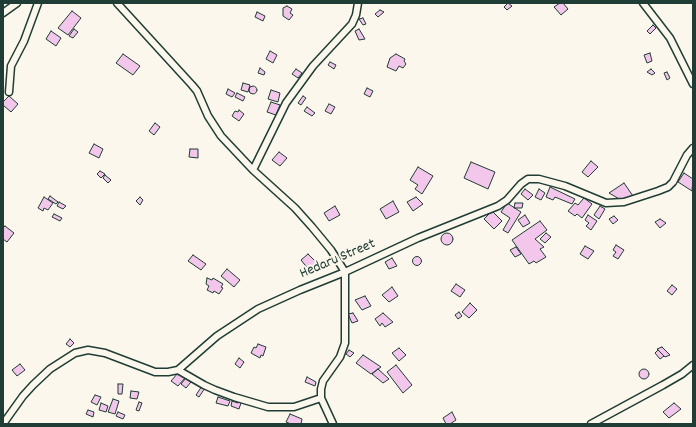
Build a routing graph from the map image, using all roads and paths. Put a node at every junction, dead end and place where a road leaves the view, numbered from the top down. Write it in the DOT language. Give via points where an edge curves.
graph roads {
  1 [pos="17,3"];
  2 [pos="38,3"];
  3 [pos="117,3"];
  4 [pos="358,3"];
  5 [pos="643,3"];
  6 [pos="3,13"];
  7 [pos="693,84"];
  8 [pos="9,92"];
  9 [pos="693,148"];
  10 [pos="253,170"];
  11 [pos="345,272"];
  12 [pos="693,365"];
  13 [pos="178,370"];
  14 [pos="321,398"];
  15 [pos="3,424"];
  16 [pos="333,424"];
  17 [pos="591,424"];
  1 -- 6 [label="street"];
  2 -- 8 [label="street" via="24,41 11,66"];
  3 -- 10 [label="street" via="192,85 221,136"];
  4 -- 10 [label="street" via="352,24 313,66 286,103"];
  5 -- 7 [label="street" via="670,38"];
  9 -- 11 [label="street, Hedaru Street" via="673,182 658,191 624,202 606,203 565,186 528,179 498,206 418,238"];
  10 -- 11 [label="street" via="312,227"];
  11 -- 13 [label="street, Hedaru Street" via="258,309 217,336"];
  11 -- 14 [label="street" via="345,343 340,357 323,381"];
  12 -- 17 [label="street" via="663,385"];
  13 -- 14 [label="street" via="215,390 268,407 294,407"];
  13 -- 15 [label="street" via="155,372 105,353 88,350 75,352 50,369 33,385"];
  14 -- 16 [label="street"];
}
